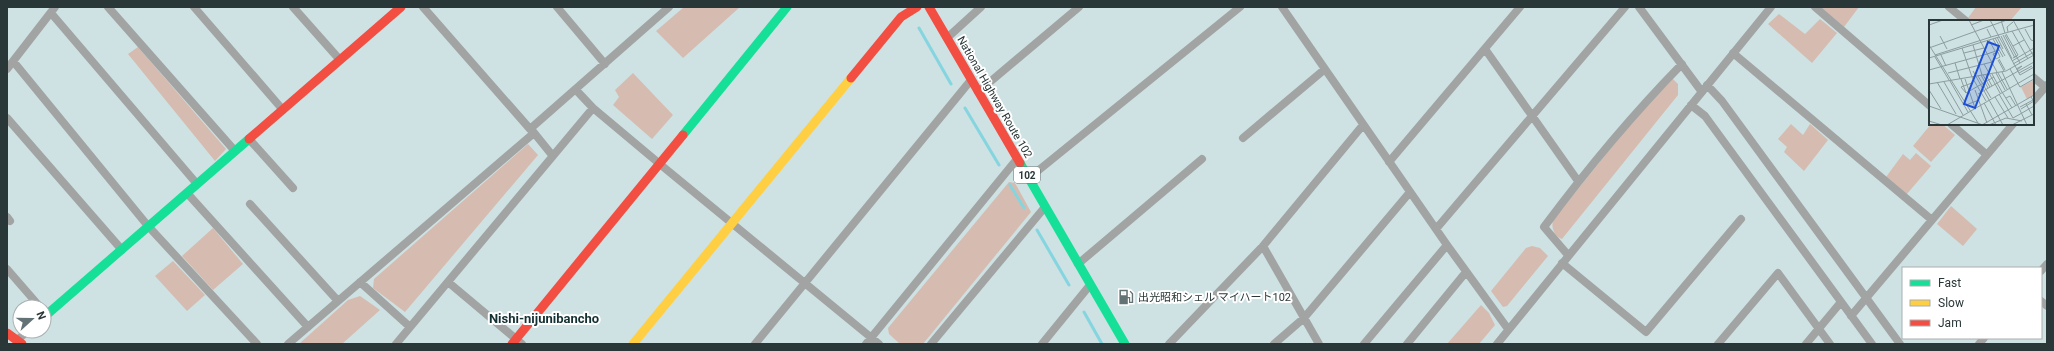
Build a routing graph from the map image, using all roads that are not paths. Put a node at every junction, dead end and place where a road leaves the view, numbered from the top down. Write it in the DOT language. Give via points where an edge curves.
graph roads {
  1 [pos="108,7"];
  2 [pos="194,7"];
  3 [pos="293,7"];
  4 [pos="401,7"];
  5 [pos="423,7"];
  6 [pos="557,7"];
  7 [pos="670,7"];
  8 [pos="787,7"];
  9 [pos="916,7"];
  10 [pos="929,7"];
  11 [pos="981,7"];
  12 [pos="1078,7"];
  13 [pos="1240,7"];
  14 [pos="1282,7"];
  15 [pos="1625,7"];
  16 [pos="1639,7"];
  17 [pos="1771,7"];
  18 [pos="1815,7"];
  19 [pos="1949,7"];
  20 [pos="1517,8"];
  21 [pos="53,10"];
  22 [pos="1965,20"];
  23 [pos="947,38"];
  24 [pos="1485,49"];
  25 [pos="1733,53"];
  26 [pos="340,60"];
  27 [pos="12,61"];
  28 [pos="605,64"];
  29 [pos="1682,64"];
  30 [pos="7,69"];
  31 [pos="1325,69"];
  32 [pos="2034,78"];
  33 [pos="971,80"];
  34 [pos="2046,86"];
  35 [pos="1704,88"];
  36 [pos="576,90"];
  37 [pos="978,92"];
  38 [pos="2034,100"];
  39 [pos="1691,105"];
  40 [pos="1929,105"];
  41 [pos="593,108"];
  42 [pos="283,110"];
  43 [pos="1532,115"];
  44 [pos="7,118"];
  45 [pos="1363,125"];
  46 [pos="1952,125"];
  47 [pos="2012,125"];
  48 [pos="532,131"];
  49 [pos="1243,138"];
  50 [pos="249,139"];
  51 [pos="235,151"];
  52 [pos="1986,154"];
  53 [pos="552,155"];
  54 [pos="1017,159"];
  55 [pos="1202,159"];
  56 [pos="1389,162"];
  57 [pos="658,163"];
  58 [pos="1028,178"];
  59 [pos="1578,180"];
  60 [pos="197,184"];
  61 [pos="293,188"];
  62 [pos="1410,192"];
  63 [pos="187,193"];
  64 [pos="250,204"];
  65 [pos="1045,207"];
  66 [pos="1741,219"];
  67 [pos="1932,220"];
  68 [pos="731,224"];
  69 [pos="148,226"];
  70 [pos="1436,229"];
  71 [pos="1446,245"];
  72 [pos="1263,246"];
  73 [pos="122,250"];
  74 [pos="1568,255"];
  75 [pos="1562,263"];
  76 [pos="1078,264"];
  77 [pos="7,269"];
  78 [pos="1466,272"];
  79 [pos="360,282"];
  80 [pos="448,282"];
  81 [pos="805,282"];
  82 [pos="1090,285"];
  83 [pos="33,299"];
  84 [pos="1866,299"];
  85 [pos="338,301"];
  86 [pos="1841,302"];
  87 [pos="52,308"];
  88 [pos="1851,316"];
  89 [pos="1304,318"];
  90 [pos="308,327"];
  91 [pos="410,327"];
  92 [pos="1508,329"];
  93 [pos="1820,329"];
  94 [pos="7,332"];
  95 [pos="868,341"];
  96 [pos="19,342"];
  97 [pos="517,342"];
  98 [pos="257,344"];
  99 [pos="288,344"];
  100 [pos="396,344"];
  101 [pos="633,344"];
  102 [pos="755,344"];
  103 [pos="878,344"];
  104 [pos="931,344"];
  105 [pos="1042,344"];
  106 [pos="1124,344"];
  107 [pos="1169,344"];
  108 [pos="1274,344"];
  109 [pos="1319,344"];
  110 [pos="1364,344"];
  111 [pos="1407,344"];
  112 [pos="1498,344"];
  113 [pos="1718,344"];
  114 [pos="1806,344"];
  115 [pos="1830,344"];
  116 [pos="1872,344"];
  117 [pos="1900,344"];
  1 -- 51 [label="street"];
  2 -- 42 [label="street"];
  3 -- 26 [label="street"];
  4 -- 26 [label="main road"];
  5 -- 48 [label="street"];
  6 -- 28 [label="street"];
  7 -- 28 [label="street"];
  8 -- 57 [label="main road"];
  9 -- 68 [label="main road" via="901,18"];
  10 -- 23 [label="main road, National Highway Route 102 / 102"];
  11 -- 23 [label="street"];
  12 -- 37 [label="street"];
  13 -- 58 [label="street"];
  14 -- 31 [label="street"];
  15 -- 43 [label="street"];
  16 -- 29 [label="street"];
  17 -- 25 [label="street"];
  18 -- 40 [label="street"];
  19 -- 22 [label="street"];
  20 -- 24 [label="street"];
  21 -- 27 [label="street"];
  21 -- 60 [label="street"];
  23 -- 33 [label="main road, National Highway Route 102 / 102"];
  24 -- 43 [label="street"];
  24 -- 56 [label="street"];
  25 -- 35 [label="street"];
  25 -- 67 [label="street"];
  26 -- 42 [label="main road"];
  27 -- 30 [label="street"];
  27 -- 69 [label="street"];
  28 -- 36 [label="street"];
  29 -- 35 [label="street"];
  29 -- 59 [label="street" via="1638,109"];
  31 -- 45 [label="street"];
  31 -- 49 [label="street"];
  32 -- 34 [label="street"];
  33 -- 37 [label="main road, National Highway Route 102 / 102"];
  33 -- 81 [label="street"];
  34 -- 38 [label="street"];
  35 -- 39 [label="street"];
  35 -- 84 [label="street" via="1722,101"];
  36 -- 41 [label="street"];
  36 -- 48 [label="street"];
  37 -- 54 [label="main road, National Highway Route 102 / 102"];
  39 -- 74 [label="street"];
  39 -- 86 [label="street" via="1705,116"];
  41 -- 53 [label="street"];
  41 -- 57 [label="street"];
  42 -- 50 [label="main road"];
  43 -- 59 [label="street"];
  43 -- 70 [label="street"];
  44 -- 73 [label="street"];
  45 -- 56 [label="street"];
  45 -- 72 [label="street"];
  46 -- 52 [label="street"];
  47 -- 52 [label="street"];
  48 -- 53 [label="street"];
  48 -- 79 [label="street"];
  50 -- 51 [label="main road"];
  50 -- 61 [label="street"];
  51 -- 60 [label="main road"];
  52 -- 67 [label="street"];
  53 -- 80 [label="street"];
  54 -- 58 [label="main road, National Highway Route 102 / 102"];
  54 -- 95 [label="street"];
  55 -- 76 [label="street"];
  56 -- 62 [label="street"];
  57 -- 68 [label="street"];
  57 -- 97 [label="main road"];
  58 -- 65 [label="main road, National Highway Route 102 / 102"];
  59 -- 74 [label="street" via="1544,227"];
  60 -- 63 [label="main road"];
  62 -- 70 [label="street"];
  62 -- 89 [label="street"];
  63 -- 69 [label="main road"];
  63 -- 90 [label="street"];
  64 -- 85 [label="street"];
  65 -- 76 [label="main road, National Highway Route 102 / 102"];
  65 -- 104 [label="street"];
  66 -- 75 [label="street" via="1646,332"];
  67 -- 84 [label="street"];
  68 -- 81 [label="street"];
  68 -- 101 [label="main road"];
  69 -- 73 [label="main road"];
  69 -- 98 [label="street"];
  70 -- 71 [label="street"];
  71 -- 78 [label="street"];
  71 -- 110 [label="street"];
  72 -- 89 [label="street"];
  72 -- 107 [label="street"];
  73 -- 87 [label="main road"];
  74 -- 75 [label="street"];
  75 -- 92 [label="street"];
  76 -- 82 [label="main road, National Highway Route 102 / 102"];
  77 -- 83 [label="street"];
  78 -- 92 [label="street"];
  78 -- 111 [label="street"];
  79 -- 85 [label="street"];
  79 -- 91 [label="street"];
  80 -- 91 [label="street"];
  80 -- 97 [label="street"];
  81 -- 95 [label="street"];
  81 -- 102 [label="street"];
  82 -- 105 [label="street"];
  82 -- 106 [label="main road, National Highway Route 102 / 102"];
  84 -- 88 [label="street"];
  84 -- 117 [label="street"];
  85 -- 90 [label="street"];
  86 -- 88 [label="street"];
  86 -- 93 [label="street"];
  88 -- 116 [label="street"];
  89 -- 108 [label="street"];
  89 -- 109 [label="street"];
  90 -- 99 [label="street"];
  91 -- 100 [label="street"];
  92 -- 112 [label="street"];
  93 -- 113 [label="street" via="1778,274"];
  93 -- 114 [label="street"];
  93 -- 115 [label="street"];
  94 -- 96 [label="main road"];
  95 -- 103 [label="street"];
}
